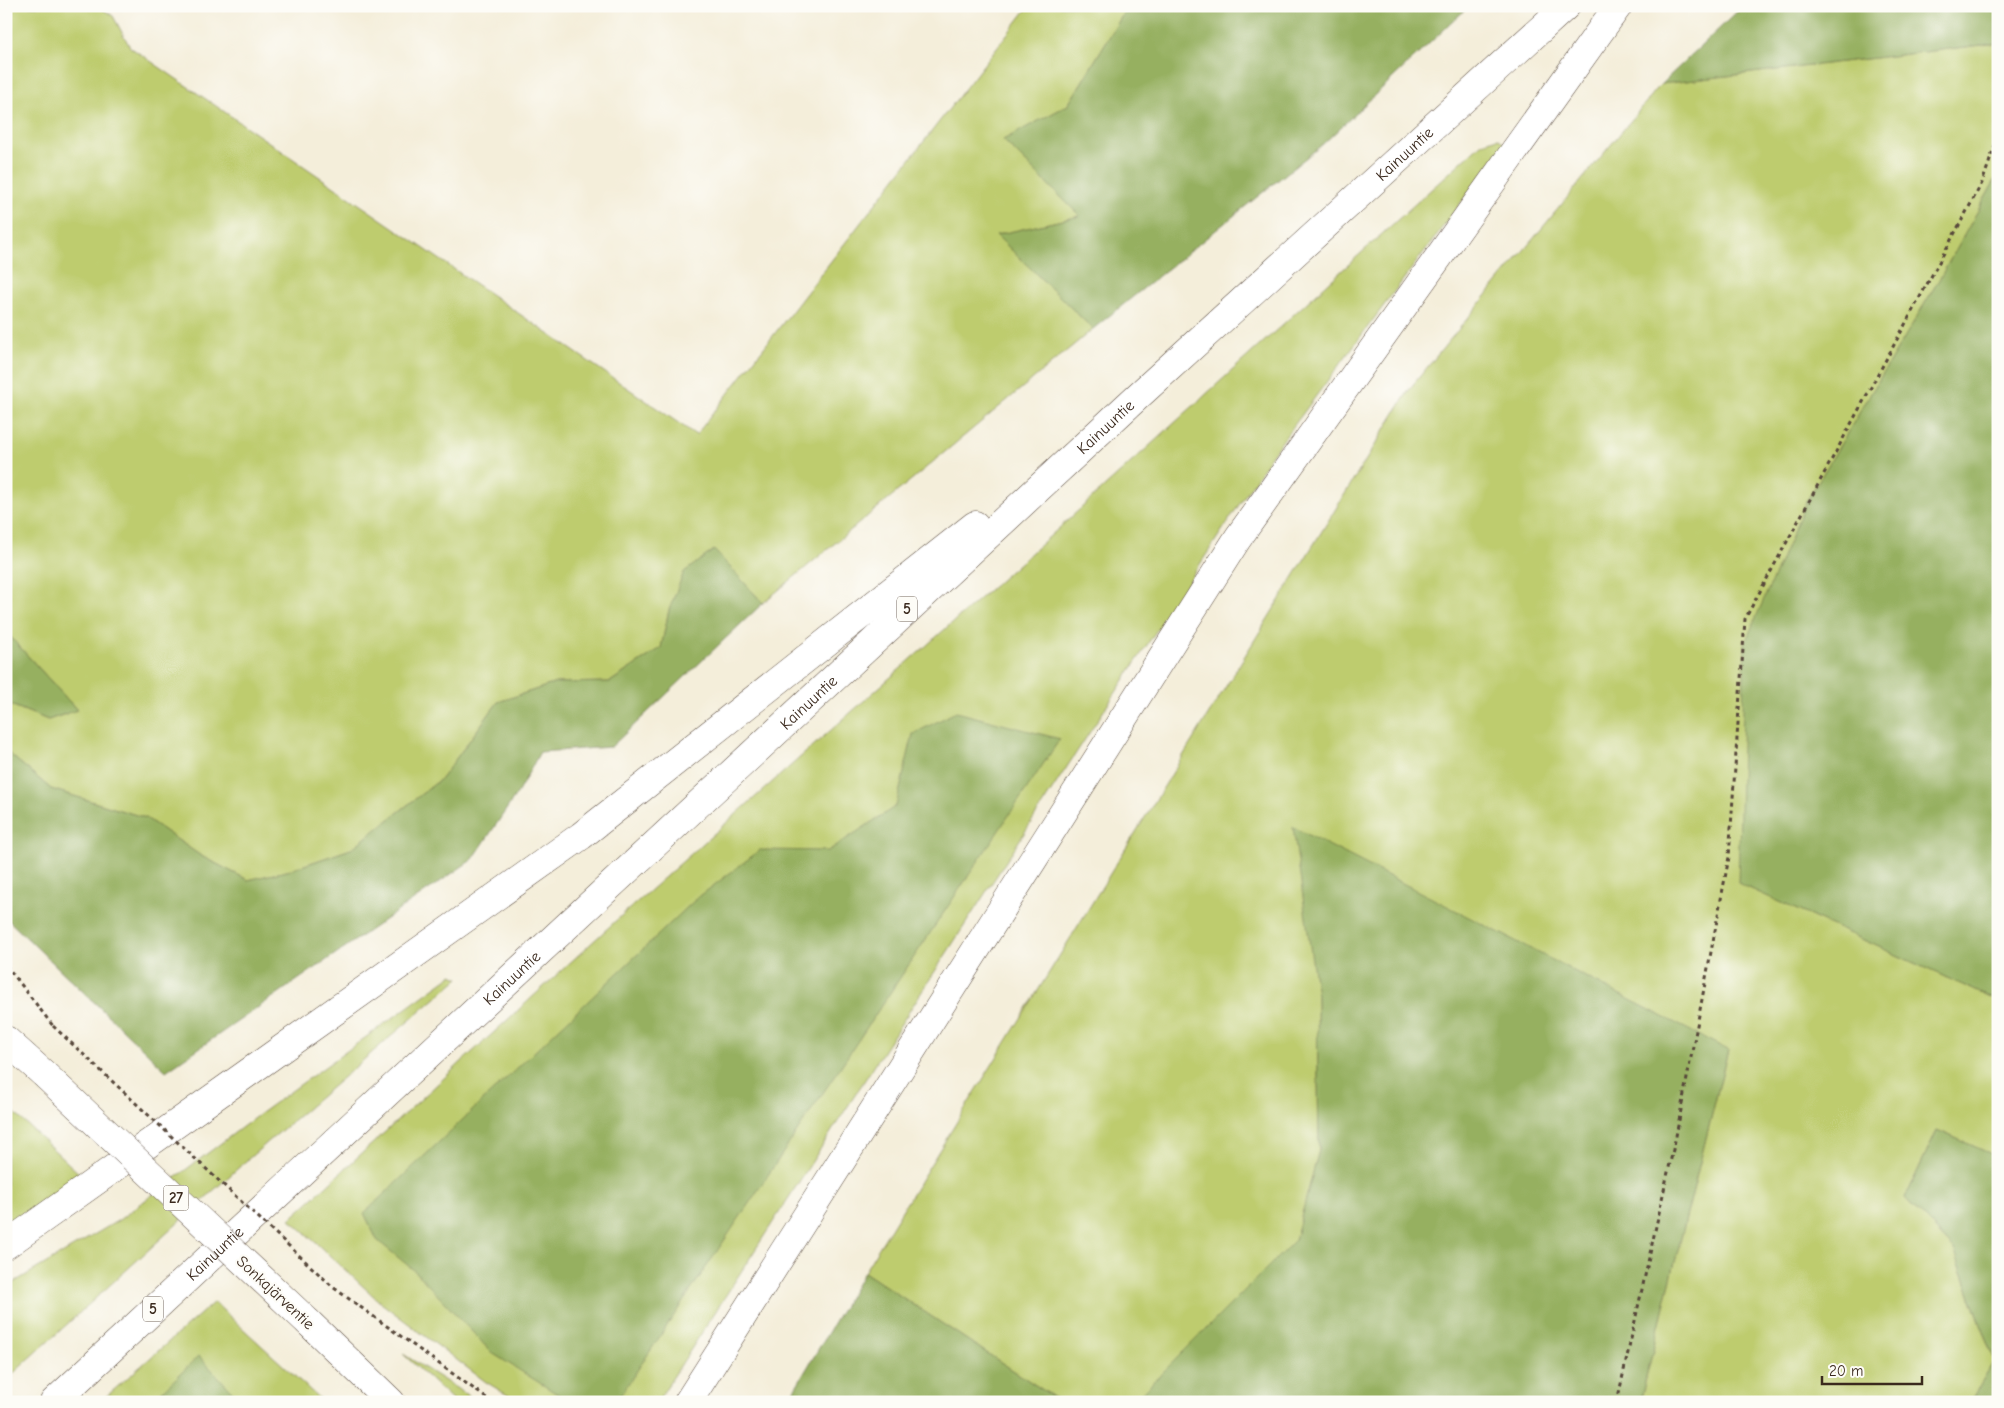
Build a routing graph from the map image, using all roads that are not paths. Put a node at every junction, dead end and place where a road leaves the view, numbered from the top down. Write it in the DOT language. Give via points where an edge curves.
graph roads {
  1 [pos="1566,6"];
  2 [pos="1618,6"];
  3 [pos="1137,397"];
  4 [pos="6,1040"];
  5 [pos="6,1245"];
  6 [pos="54,1402"];
  7 [pos="391,1402"];
  8 [pos="688,1402"];
  1 -- 3 [label="highway, Kainuuntie / 5"];
  2 -- 8 [label="highway" via="1238,538"];
  3 -- 5 [label="highway" via="581,836"];
  3 -- 6 [label="highway, Kainuuntie / 5"];
  4 -- 7 [label="highway, Sonkajärventie / 27, bridge"];
}
